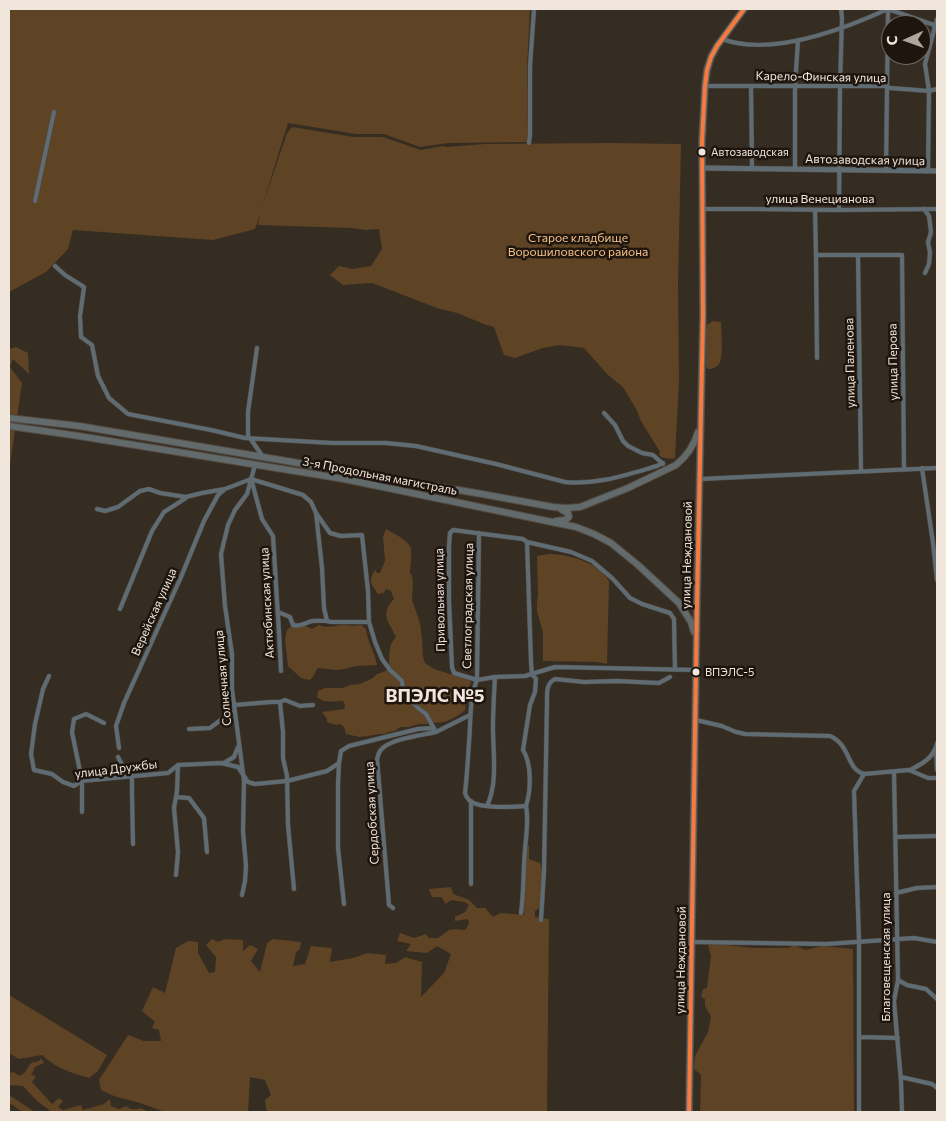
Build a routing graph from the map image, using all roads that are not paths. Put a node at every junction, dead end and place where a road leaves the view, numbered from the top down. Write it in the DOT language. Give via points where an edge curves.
graph roads {
  1 [pos="534,9"];
  2 [pos="744,9"];
  3 [pos="841,9"];
  4 [pos="888,9"];
  5 [pos="937,19"];
  6 [pos="936,26"];
  7 [pos="842,28"];
  8 [pos="722,39"];
  9 [pos="798,40"];
  10 [pos="705,86"];
  11 [pos="751,86"];
  12 [pos="795,86"];
  13 [pos="840,86"];
  14 [pos="886,86"];
  15 [pos="937,88"];
  16 [pos="929,91"];
  17 [pos="54,112"];
  18 [pos="529,143"];
  19 [pos="702,168"];
  20 [pos="752,168"];
  21 [pos="795,169"];
  22 [pos="839,169"];
  23 [pos="886,170"];
  24 [pos="928,171"];
  25 [pos="937,171"];
  26 [pos="35,201"];
  27 [pos="703,209"];
  28 [pos="924,209"];
  29 [pos="937,209"];
  30 [pos="815,210"];
  31 [pos="839,210"];
  32 [pos="816,255"];
  33 [pos="858,255"];
  34 [pos="54,266"];
  35 [pos="925,273"];
  36 [pos="257,348"];
  37 [pos="817,358"];
  38 [pos="604,413"];
  39 [pos="9,418"];
  40 [pos="9,426"];
  41 [pos="700,426"];
  42 [pos="249,438"];
  43 [pos="263,457"];
  44 [pos="683,460"];
  45 [pos="663,464"];
  46 [pos="255,465"];
  47 [pos="700,465"];
  48 [pos="922,468"];
  49 [pos="937,468"];
  50 [pos="904,469"];
  51 [pos="666,470"];
  52 [pos="861,471"];
  53 [pos="700,479"];
  54 [pos="251,480"];
  55 [pos="225,489"];
  56 [pos="186,497"];
  57 [pos="580,507"];
  58 [pos="553,508"];
  59 [pos="97,509"];
  60 [pos="316,513"];
  61 [pos="550,521"];
  62 [pos="576,527"];
  63 [pos="479,532"];
  64 [pos="527,542"];
  65 [pos="937,580"];
  66 [pos="678,603"];
  67 [pos="696,604"];
  68 [pos="120,609"];
  69 [pos="278,612"];
  70 [pos="327,621"];
  71 [pos="369,622"];
  72 [pos="696,641"];
  73 [pos="675,670"];
  74 [pos="696,670"];
  75 [pos="281,671"];
  76 [pos="532,674"];
  77 [pos="49,676"];
  78 [pos="495,677"];
  79 [pos="670,677"];
  80 [pos="477,680"];
  81 [pos="280,702"];
  82 [pos="313,705"];
  83 [pos="234,708"];
  84 [pos="470,715"];
  85 [pos="696,720"];
  86 [pos="104,723"];
  87 [pos="189,729"];
  88 [pos="436,732"];
  89 [pos="239,745"];
  90 [pos="937,746"];
  91 [pos="119,748"];
  92 [pos="118,758"];
  93 [pos="928,760"];
  94 [pos="339,763"];
  95 [pos="937,763"];
  96 [pos="178,764"];
  97 [pos="223,764"];
  98 [pos="909,770"];
  99 [pos="937,770"];
  100 [pos="894,772"];
  101 [pos="864,774"];
  102 [pos="244,775"];
  103 [pos="132,776"];
  104 [pos="937,778"];
  105 [pos="82,781"];
  106 [pos="287,781"];
  107 [pos="176,797"];
  108 [pos="471,801"];
  109 [pos="487,806"];
  110 [pos="526,806"];
  111 [pos="82,812"];
  112 [pos="937,836"];
  113 [pos="895,837"];
  114 [pos="133,844"];
  115 [pos="206,852"];
  116 [pos="176,875"];
  117 [pos="471,884"];
  118 [pos="937,887"];
  119 [pos="294,890"];
  120 [pos="896,893"];
  121 [pos="242,895"];
  122 [pos="344,904"];
  123 [pos="392,908"];
  124 [pos="521,914"];
  125 [pos="541,920"];
  126 [pos="897,939"];
  127 [pos="692,942"];
  128 [pos="859,942"];
  129 [pos="937,942"];
  130 [pos="898,980"];
  131 [pos="937,999"];
  132 [pos="859,1037"];
  133 [pos="898,1038"];
  134 [pos="901,1076"];
  135 [pos="937,1088"];
  136 [pos="690,1112"];
  137 [pos="859,1112"];
  138 [pos="902,1112"];
  1 -- 18 [label="street"];
  2 -- 8 [label="highway, улица Неждановой"];
  3 -- 7 [label="street"];
  4 -- 6 [label="street"];
  4 -- 7 [label="street"];
  4 -- 14 [label="street"];
  5 -- 6 [label="street"];
  6 -- 16 [label="street" via="925,64"];
  7 -- 9 [label="street"];
  7 -- 13 [label="street"];
  8 -- 9 [label="street" via="735,44 777,44"];
  8 -- 10 [label="highway, улица Неждановой" via="711,57"];
  9 -- 12 [label="street"];
  10 -- 11 [label="street, Карело-Финская улица"];
  10 -- 19 [label="highway, улица Неждановой"];
  11 -- 12 [label="street, Карело-Финская улица"];
  11 -- 20 [label="street"];
  12 -- 13 [label="street, Карело-Финская улица"];
  12 -- 21 [label="street"];
  13 -- 14 [label="street, Карело-Финская улица"];
  13 -- 22 [label="street"];
  14 -- 16 [label="street, Карело-Финская улица"];
  14 -- 23 [label="street"];
  15 -- 16 [label="street, Карело-Финская улица"];
  16 -- 24 [label="street"];
  17 -- 26 [label="street"];
  19 -- 20 [label="street, Автозаводская улица"];
  19 -- 27 [label="highway, улица Неждановой"];
  20 -- 21 [label="street, Автозаводская улица"];
  21 -- 22 [label="street, Автозаводская улица"];
  22 -- 23 [label="street, Автозаводская улица"];
  22 -- 31 [label="street"];
  23 -- 24 [label="street, Автозаводская улица"];
  24 -- 25 [label="street, Автозаводская улица"];
  27 -- 30 [label="street, улица Венецианова"];
  27 -- 41 [label="highway, улица Неждановой"];
  28 -- 29 [label="street, улица Венецианова"];
  28 -- 31 [label="street, улица Венецианова"];
  28 -- 35 [label="street" via="929,216 931,232 929,264"];
  30 -- 31 [label="street, улица Венецианова"];
  30 -- 32 [label="street"];
  32 -- 33 [label="street"];
  32 -- 37 [label="street"];
  33 -- 50 [label="street, улица Перова" via="902,254"];
  33 -- 52 [label="street, улица Паленова"];
  34 -- 42 [label="street" via="84,287 81,337 92,345 98,376 109,398 128,414"];
  36 -- 42 [label="street" via="248,412"];
  38 -- 45 [label="street" via="628,446 653,455"];
  39 -- 43 [label="highway, 3-я Продольная магистраль" via="80,426"];
  40 -- 46 [label="highway, 3-я Продольная магистраль"];
  41 -- 44 [label="highway" via="693,446"];
  41 -- 47 [label="highway, улица Неждановой"];
  42 -- 43 [label="street"];
  42 -- 45 [label="street" via="416,446 575,483 610,480"];
  43 -- 58 [label="highway, 3-я Продольная магистраль"];
  44 -- 47 [label="highway" via="694,458"];
  44 -- 51 [label="highway, 3-я Продольная магистраль"];
  45 -- 51 [label="street"];
  46 -- 54 [label="street, Солнечная улица"];
  46 -- 61 [label="highway, 3-я Продольная магистраль" via="344,479"];
  47 -- 53 [label="highway, улица Неждановой"];
  48 -- 49 [label="street"];
  48 -- 50 [label="street"];
  48 -- 65 [label="street"];
  50 -- 52 [label="street"];
  51 -- 57 [label="highway, 3-я Продольная магистраль"];
  52 -- 53 [label="street"];
  53 -- 67 [label="highway, улица Неждановой"];
  54 -- 55 [label="street"];
  54 -- 60 [label="street" via="303,495"];
  54 -- 69 [label="street, Актюбинская улица" via="262,519 273,536"];
  54 -- 83 [label="street, Солнечная улица" via="247,494 234,510 228,525 222,554"];
  55 -- 56 [label="street"];
  55 -- 91 [label="street, Верейская улица" via="218,495 204,521 124,703 116,726"];
  56 -- 59 [label="street" via="149,488 118,507 105,511"];
  56 -- 68 [label="street" via="164,512 152,531"];
  57 -- 58 [label="highway, 3-я Продольная магистраль"];
  57 -- 62 [label="highway" via="573,511 571,517"];
  58 -- 61 [label="highway" via="570,515 565,520"];
  60 -- 70 [label="street"];
  60 -- 71 [label="street" via="330,533 362,535"];
  61 -- 62 [label="highway, 3-я Продольная магистраль"];
  62 -- 66 [label="highway, 3-я Продольная магистраль" via="611,542"];
  63 -- 64 [label="street" via="524,538"];
  63 -- 80 [label="street, Светлоградская улица"];
  63 -- 80 [label="street, Привольная улица" via="453,530 449,545 452,667 454,674"];
  64 -- 73 [label="street" via="571,552 592,561 630,598 670,613 674,619"];
  64 -- 76 [label="street"];
  66 -- 67 [label="highway" via="688,608"];
  66 -- 72 [label="highway, 3-я Продольная магистраль" via="690,622"];
  67 -- 72 [label="highway, улица Неждановой"];
  69 -- 70 [label="street" via="290,617 296,626 310,621"];
  69 -- 75 [label="street, Актюбинская улица"];
  70 -- 71 [label="street"];
  71 -- 88 [label="street" via="382,659 402,682 404,692 426,714"];
  72 -- 74 [label="highway, улица Неждановой"];
  73 -- 74 [label="street"];
  73 -- 76 [label="street" via="555,667"];
  74 -- 85 [label="highway, улица Неждановой"];
  76 -- 78 [label="street"];
  76 -- 110 [label="street" via="536,679 535,692 523,750 530,776"];
  77 -- 105 [label="street, улица Дружбы" via="35,724 31,754 34,770 52,774 74,786"];
  78 -- 80 [label="street"];
  78 -- 109 [label="street" via="493,785"];
  79 -- 125 [label="street" via="659,683 555,679 548,686"];
  80 -- 84 [label="street, Светлоградская улица"];
  81 -- 82 [label="street"];
  81 -- 83 [label="street"];
  81 -- 106 [label="street"];
  83 -- 87 [label="street" via="210,728"];
  83 -- 89 [label="street, Солнечная улица"];
  84 -- 88 [label="street"];
  84 -- 108 [label="street, Светлоградская улица" via="465,793"];
  85 -- 101 [label="street" via="745,734 830,736 841,743 858,773"];
  85 -- 127 [label="highway, улица Неждановой"];
  86 -- 105 [label="street" via="86,714 74,719 72,732"];
  88 -- 94 [label="street, улица Дружбы" via="432,728 418,728 349,746 341,751"];
  88 -- 123 [label="street, Сердобская улица" via="403,738 387,745 377,759 389,905"];
  89 -- 97 [label="street" via="234,757"];
  89 -- 102 [label="street, Солнечная улица"];
  90 -- 93 [label="street"];
  90 -- 95 [label="street"];
  92 -- 103 [label="street"];
  93 -- 95 [label="street"];
  93 -- 98 [label="street"];
  94 -- 106 [label="street, улица Дружбы" via="327,771"];
  94 -- 122 [label="street" via="338,848"];
  95 -- 99 [label="street"];
  96 -- 97 [label="street, улица Дружбы"];
  96 -- 103 [label="street, улица Дружбы" via="168,773"];
  96 -- 107 [label="street"];
  97 -- 102 [label="street, улица Дружбы" via="238,767"];
  98 -- 100 [label="street"];
  98 -- 104 [label="street"];
  100 -- 101 [label="street"];
  100 -- 113 [label="street, Благовещенская улица"];
  101 -- 128 [label="street" via="854,791"];
  102 -- 106 [label="street, улица Дружбы" via="248,782 255,784"];
  102 -- 121 [label="street, Солнечная улица" via="246,881"];
  103 -- 105 [label="street, улица Дружбы"];
  103 -- 114 [label="street"];
  105 -- 111 [label="street"];
  106 -- 119 [label="street"];
  107 -- 115 [label="street" via="189,798 204,818"];
  107 -- 116 [label="street"];
  108 -- 109 [label="street"];
  108 -- 117 [label="street"];
  109 -- 110 [label="street"];
  110 -- 124 [label="street"];
  112 -- 113 [label="street"];
  113 -- 120 [label="street, Благовещенская улица"];
  118 -- 120 [label="street"];
  120 -- 126 [label="street, Благовещенская улица"];
  126 -- 128 [label="street"];
  126 -- 129 [label="street"];
  126 -- 130 [label="street, Благовещенская улица"];
  127 -- 128 [label="street"];
  127 -- 136 [label="highway, улица Неждановой"];
  128 -- 132 [label="street"];
  130 -- 131 [label="street" via="926,989"];
  130 -- 133 [label="street, Благовещенская улица" via="894,1000"];
  132 -- 133 [label="street"];
  132 -- 137 [label="street"];
  133 -- 134 [label="street, Благовещенская улица"];
  134 -- 135 [label="street"];
  134 -- 138 [label="street, Благовещенская улица"];
}
